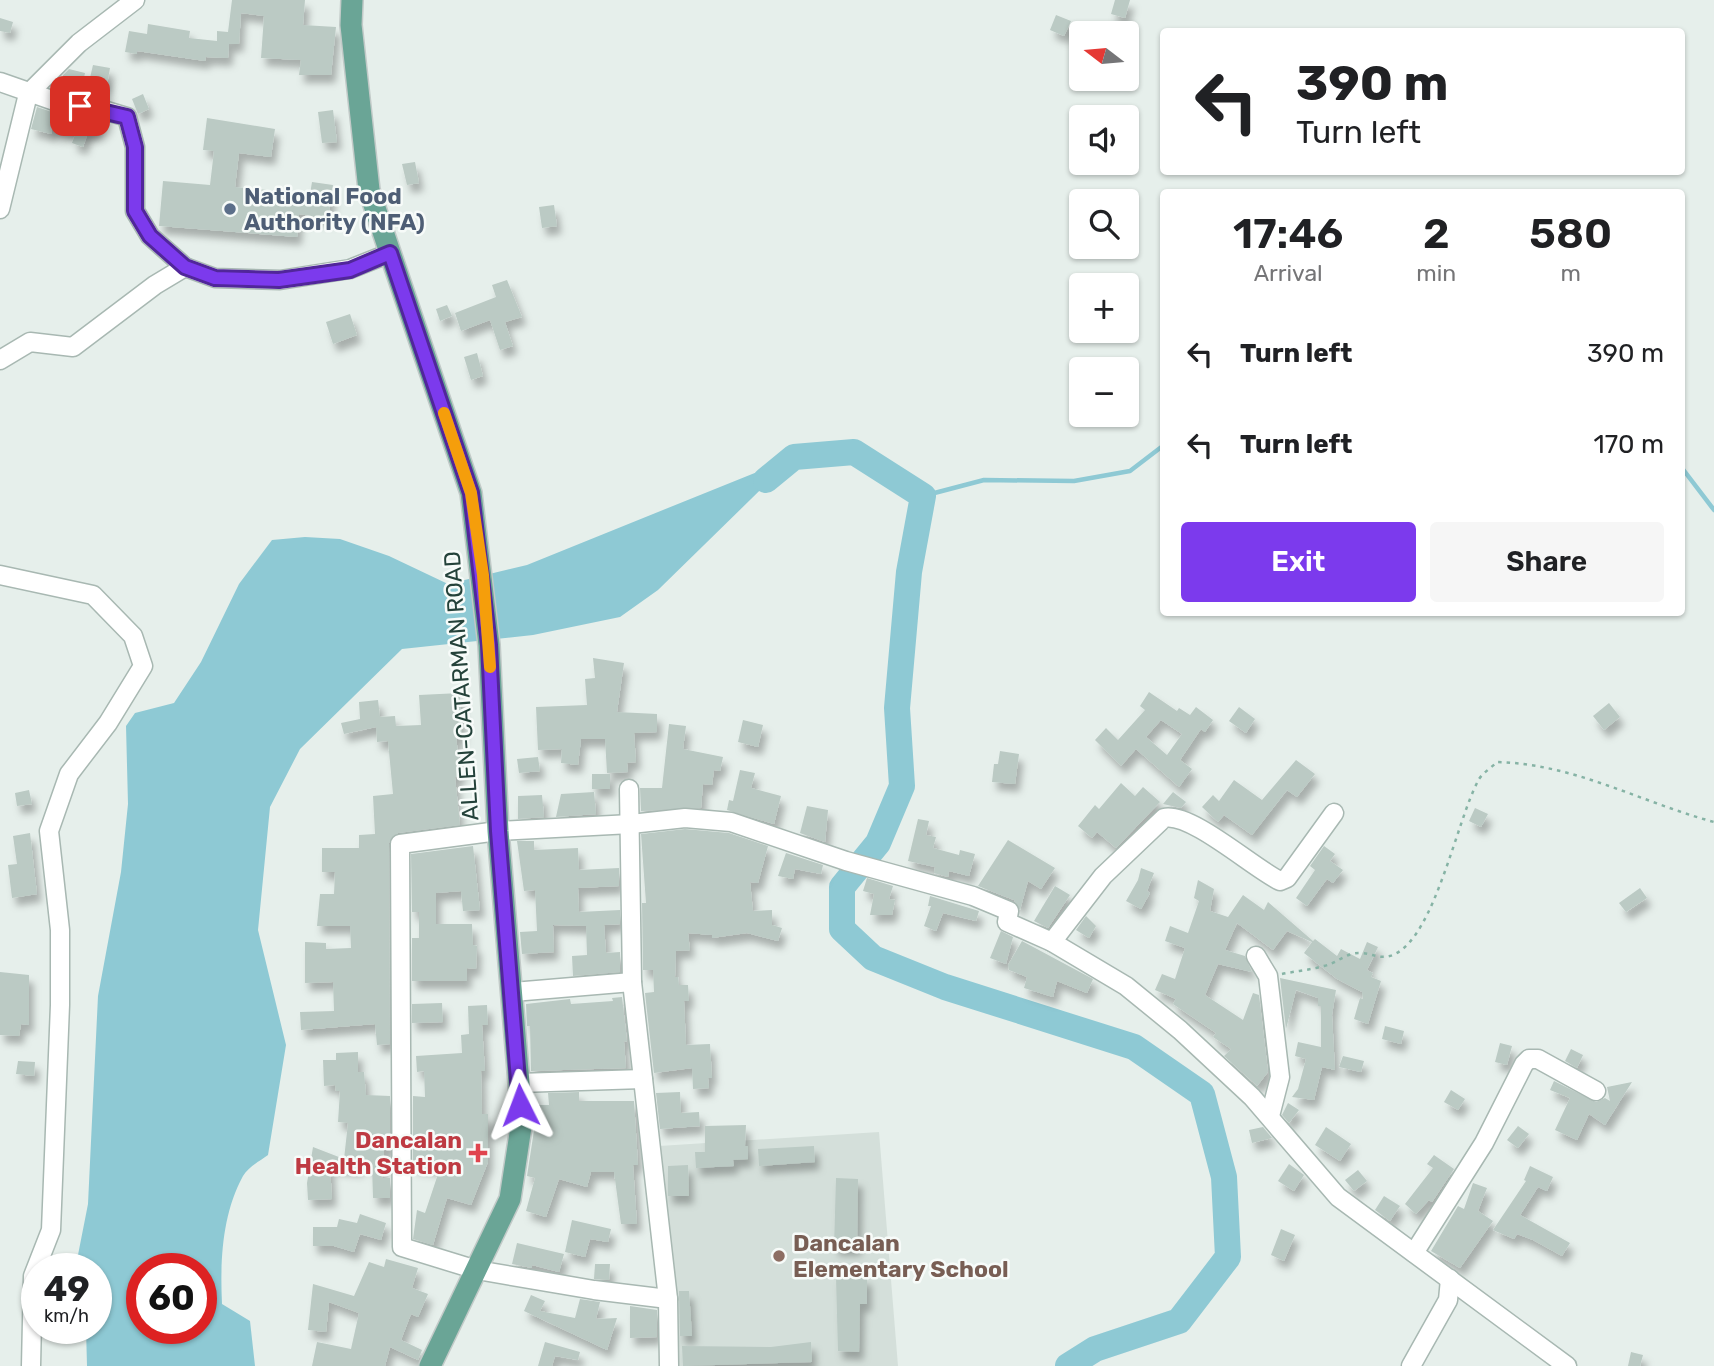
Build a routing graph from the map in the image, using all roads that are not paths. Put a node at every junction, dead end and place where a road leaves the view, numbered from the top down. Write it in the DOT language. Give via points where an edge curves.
graph roads {
  1 [pos="135,0"];
  2 [pos="352,0"];
  3 [pos="0,82"];
  4 [pos="28,94"];
  5 [pos="0,209"];
  6 [pos="390,253"];
  7 [pos="185,267"];
  8 [pos="0,360"];
  9 [pos="0,575"];
  10 [pos="629,789"];
  11 [pos="1334,813"];
  12 [pos="631,824"];
  13 [pos="498,831"];
  14 [pos="1052,942"];
  15 [pos="1256,956"];
  16 [pos="632,982"];
  17 [pos="513,992"];
  18 [pos="643,1079"];
  19 [pos="519,1083"];
  20 [pos="1597,1091"];
  21 [pos="1270,1116"];
  22 [pos="1414,1252"];
  23 [pos="477,1270"];
  24 [pos="1450,1279"];
  25 [pos="668,1299"];
  26 [pos="31,1366"];
  27 [pos="430,1366"];
  28 [pos="669,1366"];
  29 [pos="1411,1366"];
  30 [pos="1567,1366"];
  1 -- 4 [label="street" via="79,43"];
  2 -- 6 [label="main road, ALLEN-CATARMAN ROAD" via="369,190"];
  3 -- 4 [label="street"];
  4 -- 5 [label="street"];
  4 -- 7 [label="street" via="127,117 135,147 135,211 150,236"];
  6 -- 7 [label="street" via="350,270 279,280 215,278"];
  6 -- 13 [label="main road, ALLEN-CATARMAN ROAD" via="471,493 489,645"];
  7 -- 8 [label="street" via="73,347 30,342"];
  9 -- 26 [label="street" via="93,595 133,636 143,666 69,774 49,831 60,930 60,1005 51,1230 33,1276"];
  10 -- 12 [label="street"];
  11 -- 14 [label="street" via="1287,878 1280,881 1195,827 1172,816 1164,818 1103,876"];
  12 -- 13 [label="street"];
  12 -- 14 [label="street" via="685,818 731,822 846,861 973,896 1009,911 1007,922"];
  12 -- 16 [label="street"];
  13 -- 17 [label="main road, ALLEN-CATARMAN ROAD"];
  13 -- 23 [label="street" via="400,845 402,1247"];
  14 -- 21 [label="street" via="1126,986 1180,1030"];
  15 -- 21 [label="street" via="1268,976 1280,1077"];
  16 -- 17 [label="street"];
  16 -- 18 [label="street"];
  17 -- 19 [label="main road, ALLEN-CATARMAN ROAD"];
  18 -- 19 [label="street"];
  18 -- 25 [label="street"];
  19 -- 23 [label="main road, ALLEN-CATARMAN ROAD" via="521,1127 510,1199"];
  20 -- 22 [label="street" via="1538,1059 1529,1059 1484,1143"];
  21 -- 22 [label="street" via="1338,1197"];
  22 -- 24 [label="street"];
  23 -- 25 [label="street"];
  23 -- 27 [label="main road, ALLEN-CATARMAN ROAD"];
  24 -- 29 [label="street" via="1448,1300"];
  24 -- 30 [label="street"];
  25 -- 28 [label="street"];
}
